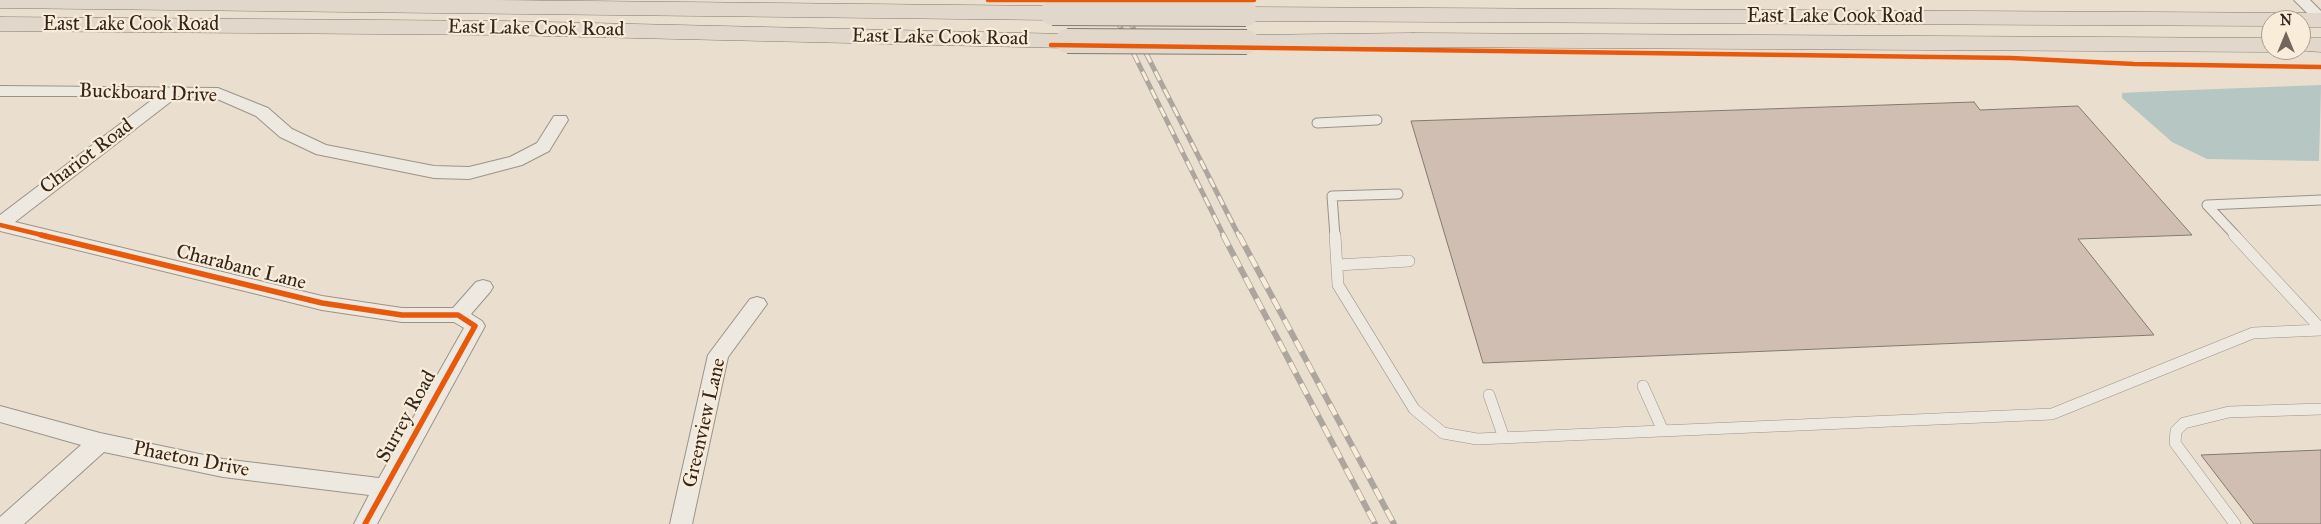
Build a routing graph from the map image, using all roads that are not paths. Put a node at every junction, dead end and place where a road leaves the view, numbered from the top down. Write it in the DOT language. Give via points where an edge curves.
graph roads {
  1 [pos="2301,0"];
  2 [pos="0,1"];
  3 [pos="2321,19"];
  4 [pos="0,24"];
  5 [pos="2261,45"];
  6 [pos="174,90"];
  7 [pos="0,91"];
  8 [pos="560,120"];
  9 [pos="1377,120"];
  10 [pos="1317,123"];
  11 [pos="1398,194"];
  12 [pos="2321,200"];
  13 [pos="0,224"];
  14 [pos="1409,261"];
  15 [pos="1337,265"];
  16 [pos="482,287"];
  17 [pos="757,304"];
  18 [pos="467,321"];
  19 [pos="2321,330"];
  20 [pos="1643,386"];
  21 [pos="1489,395"];
  22 [pos="2321,409"];
  23 [pos="0,414"];
  24 [pos="1663,431"];
  25 [pos="1504,438"];
  26 [pos="100,442"];
  27 [pos="384,488"];
  28 [pos="8,524"];
  29 [pos="365,524"];
  30 [pos="681,524"];
  31 [pos="2234,524"];
  1 -- 3 [label="street"];
  2 -- 3 [label="main road, East Lake Cook Road, bridge" via="1246,14"];
  4 -- 5 [label="main road, East Lake Cook Road, bridge" via="504,28 1067,41"];
  6 -- 7 [label="street, Buckboard Drive"];
  6 -- 8 [label="street, Buckboard Drive" via="218,93 262,112 286,133 322,150 434,172 469,173 516,161 543,147"];
  6 -- 13 [label="street, Chariot Road"];
  9 -- 10 [label="lane"];
  11 -- 15 [label="lane" via="1332,196"];
  12 -- 19 [label="lane" via="2207,205"];
  13 -- 18 [label="street, Charabanc Lane" via="322,303"];
  14 -- 15 [label="lane"];
  15 -- 25 [label="lane" via="1338,285 1414,409 1443,433 1477,439"];
  16 -- 18 [label="street, Surrey Road"];
  17 -- 30 [label="street, Greenview Lane" via="718,355"];
  18 -- 27 [label="street, Surrey Road"];
  19 -- 24 [label="lane" via="2253,333 2052,414"];
  20 -- 24 [label="lane"];
  21 -- 25 [label="lane"];
  22 -- 31 [label="lane" via="2229,412 2184,423 2176,431 2175,443"];
  23 -- 26 [label="street, Phaeton Drive"];
  24 -- 25 [label="lane"];
  26 -- 27 [label="street, Phaeton Drive" via="223,468"];
  26 -- 28 [label="street"];
  27 -- 29 [label="street, Surrey Road"];
}
